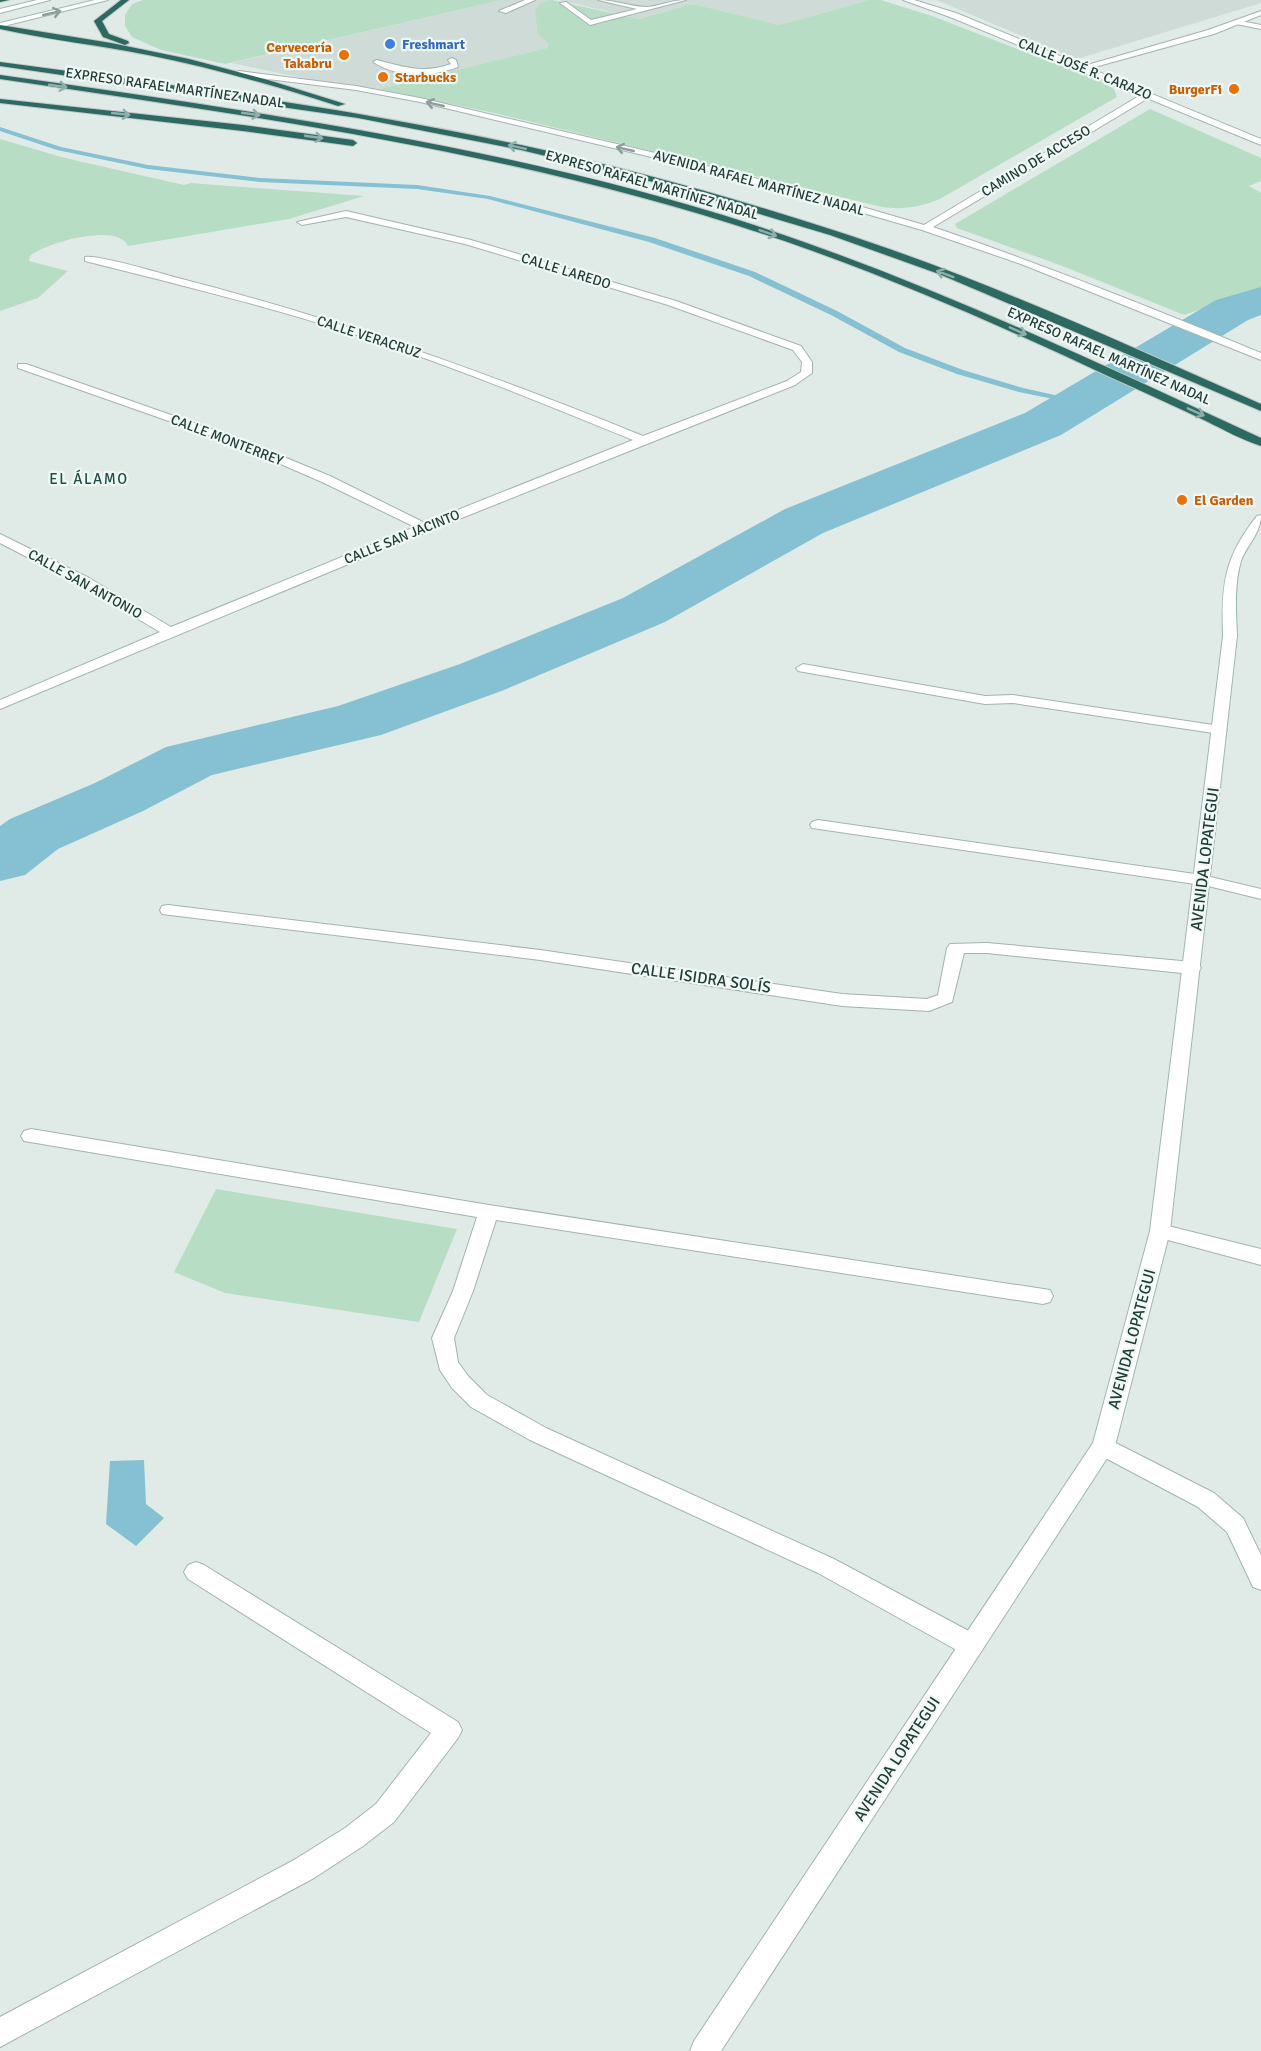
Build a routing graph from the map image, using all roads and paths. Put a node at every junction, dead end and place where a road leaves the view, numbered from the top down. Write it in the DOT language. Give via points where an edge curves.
graph roads {
  1 [pos="0,0"];
  2 [pos="5,0"];
  3 [pos="46,0"];
  4 [pos="104,0"];
  5 [pos="125,0"];
  6 [pos="531,0"];
  7 [pos="602,0"];
  8 [pos="682,0"];
  9 [pos="908,0"];
  10 [pos="564,3"];
  11 [pos="646,9"];
  12 [pos="0,11"];
  13 [pos="503,11"];
  14 [pos="1261,13"];
  15 [pos="1248,18"];
  16 [pos="1261,21"];
  17 [pos="1239,22"];
  18 [pos="0,26"];
  19 [pos="1261,27"];
  20 [pos="33,34"];
  21 [pos="152,53"];
  22 [pos="452,60"];
  23 [pos="377,62"];
  24 [pos="0,64"];
  25 [pos="1081,68"];
  26 [pos="239,73"];
  27 [pos="0,77"];
  28 [pos="1147,95"];
  29 [pos="0,102"];
  30 [pos="334,102"];
  31 [pos="403,124"];
  32 [pos="1261,142"];
  33 [pos="359,144"];
  34 [pos="371,146"];
  35 [pos="515,162"];
  36 [pos="302,222"];
  37 [pos="925,228"];
  38 [pos="88,259"];
  39 [pos="1261,357"];
  40 [pos="22,366"];
  41 [pos="806,373"];
  42 [pos="1261,408"];
  43 [pos="642,440"];
  44 [pos="1261,441"];
  45 [pos="1261,519"];
  46 [pos="426,528"];
  47 [pos="0,538"];
  48 [pos="170,632"];
  49 [pos="803,668"];
  50 [pos="0,705"];
  51 [pos="1220,730"];
  52 [pos="818,825"];
  53 [pos="1202,880"];
  54 [pos="1261,894"];
  55 [pos="168,910"];
  56 [pos="1192,968"];
  57 [pos="31,1136"];
  58 [pos="489,1212"];
  59 [pos="1160,1231"];
  60 [pos="1261,1257"];
  61 [pos="1043,1296"];
  62 [pos="1104,1446"];
  63 [pos="196,1572"];
  64 [pos="1261,1580"];
  65 [pos="971,1646"];
  66 [pos="0,2033"];
  67 [pos="704,2051"];
  1 -- 2 [label="highway"];
  3 -- 12 [label="street"];
  18 -- 4 [label="street, one-way"];
  5 -- 21 [label="highway" via="98,21 101,30"];
  6 -- 13 [label="street"];
  7 -- 11 [label="street"];
  8 -- 11 [label="street"];
  9 -- 25 [label="street, CALLE JOSÉ R. CARAZO"];
  10 -- 11 [label="street" via="590,23"];
  14 -- 15 [label="street"];
  15 -- 16 [label="street"];
  15 -- 17 [label="street"];
  17 -- 19 [label="street"];
  17 -- 25 [label="street"];
  18 -- 20 [label="highway"];
  20 -- 21 [label="highway"];
  20 -- 30 [label="highway"];
  21 -- 26 [label="highway"];
  22 -- 23 [label="street" via="455,65 448,68 416,74"];
  24 -- 31 [label="highway, EXPRESO RAFAEL MARTÍNEZ NADAL"];
  25 -- 28 [label="street, CALLE JOSÉ R. CARAZO"];
  26 -- 30 [label="highway"];
  37 -- 26 [label="street, AVENIDA RAFAEL MARTÍNEZ NADAL, one-way" via="676,161 420,100"];
  27 -- 35 [label="highway, EXPRESO RAFAEL MARTÍNEZ NADAL, one-way" via="313,123"];
  28 -- 32 [label="street, CALLE JOSÉ R. CARAZO"];
  28 -- 37 [label="street, CAMINO DE ACCESO"];
  29 -- 33 [label="highway, one-way"];
  30 -- 31 [label="highway"];
  42 -- 31 [label="highway, EXPRESO RAFAEL MARTÍNEZ NADAL, one-way" via="1000,294 836,234 577,160"];
  34 -- 35 [label="highway"];
  35 -- 44 [label="highway, EXPRESO RAFAEL MARTÍNEZ NADAL, one-way" via="749,226 866,267 965,307"];
  36 -- 41 [label="street, CALLE LAREDO" via="346,214 357,216 568,271 797,348 807,362"];
  37 -- 39 [label="street, AVENIDA RAFAEL MARTÍNEZ NADAL" via="1024,262"];
  38 -- 43 [label="street, CALLE VERACRUZ" via="224,292 360,333 486,377"];
  40 -- 46 [label="street, CALLE MONTERREY" via="241,442"];
  41 -- 43 [label="street, CALLE SAN JACINTO" via="792,383"];
  43 -- 46 [label="street, CALLE SAN JACINTO"];
  45 -- 51 [label="street, AVENIDA LOPATEGUI" via="1243,543 1229,576 1230,636"];
  46 -- 48 [label="street, CALLE SAN JACINTO"];
  47 -- 48 [label="street, CALLE SAN ANTONIO" via="84,581"];
  48 -- 50 [label="street, CALLE SAN JACINTO"];
  49 -- 51 [label="street" via="985,700 1013,699"];
  51 -- 53 [label="street, AVENIDA LOPATEGUI"];
  52 -- 53 [label="street"];
  53 -- 54 [label="street"];
  53 -- 56 [label="street, AVENIDA LOPATEGUI"];
  55 -- 56 [label="street, CALLE ISIDRA SOLÍS" via="540,955 842,999 929,1005 946,998 956,948"];
  56 -- 59 [label="street, AVENIDA LOPATEGUI"];
  57 -- 58 [label="street"];
  58 -- 61 [label="street"];
  58 -- 65 [label="street" via="443,1338 448,1364 479,1401 538,1434 826,1566"];
  59 -- 60 [label="street"];
  59 -- 62 [label="street, AVENIDA LOPATEGUI"];
  62 -- 64 [label="street" via="1214,1506 1235,1525"];
  62 -- 65 [label="street, AVENIDA LOPATEGUI"];
  63 -- 66 [label="street" via="449,1730 385,1813 354,1837 304,1869"];
  65 -- 67 [label="street, AVENIDA LOPATEGUI"];
}
